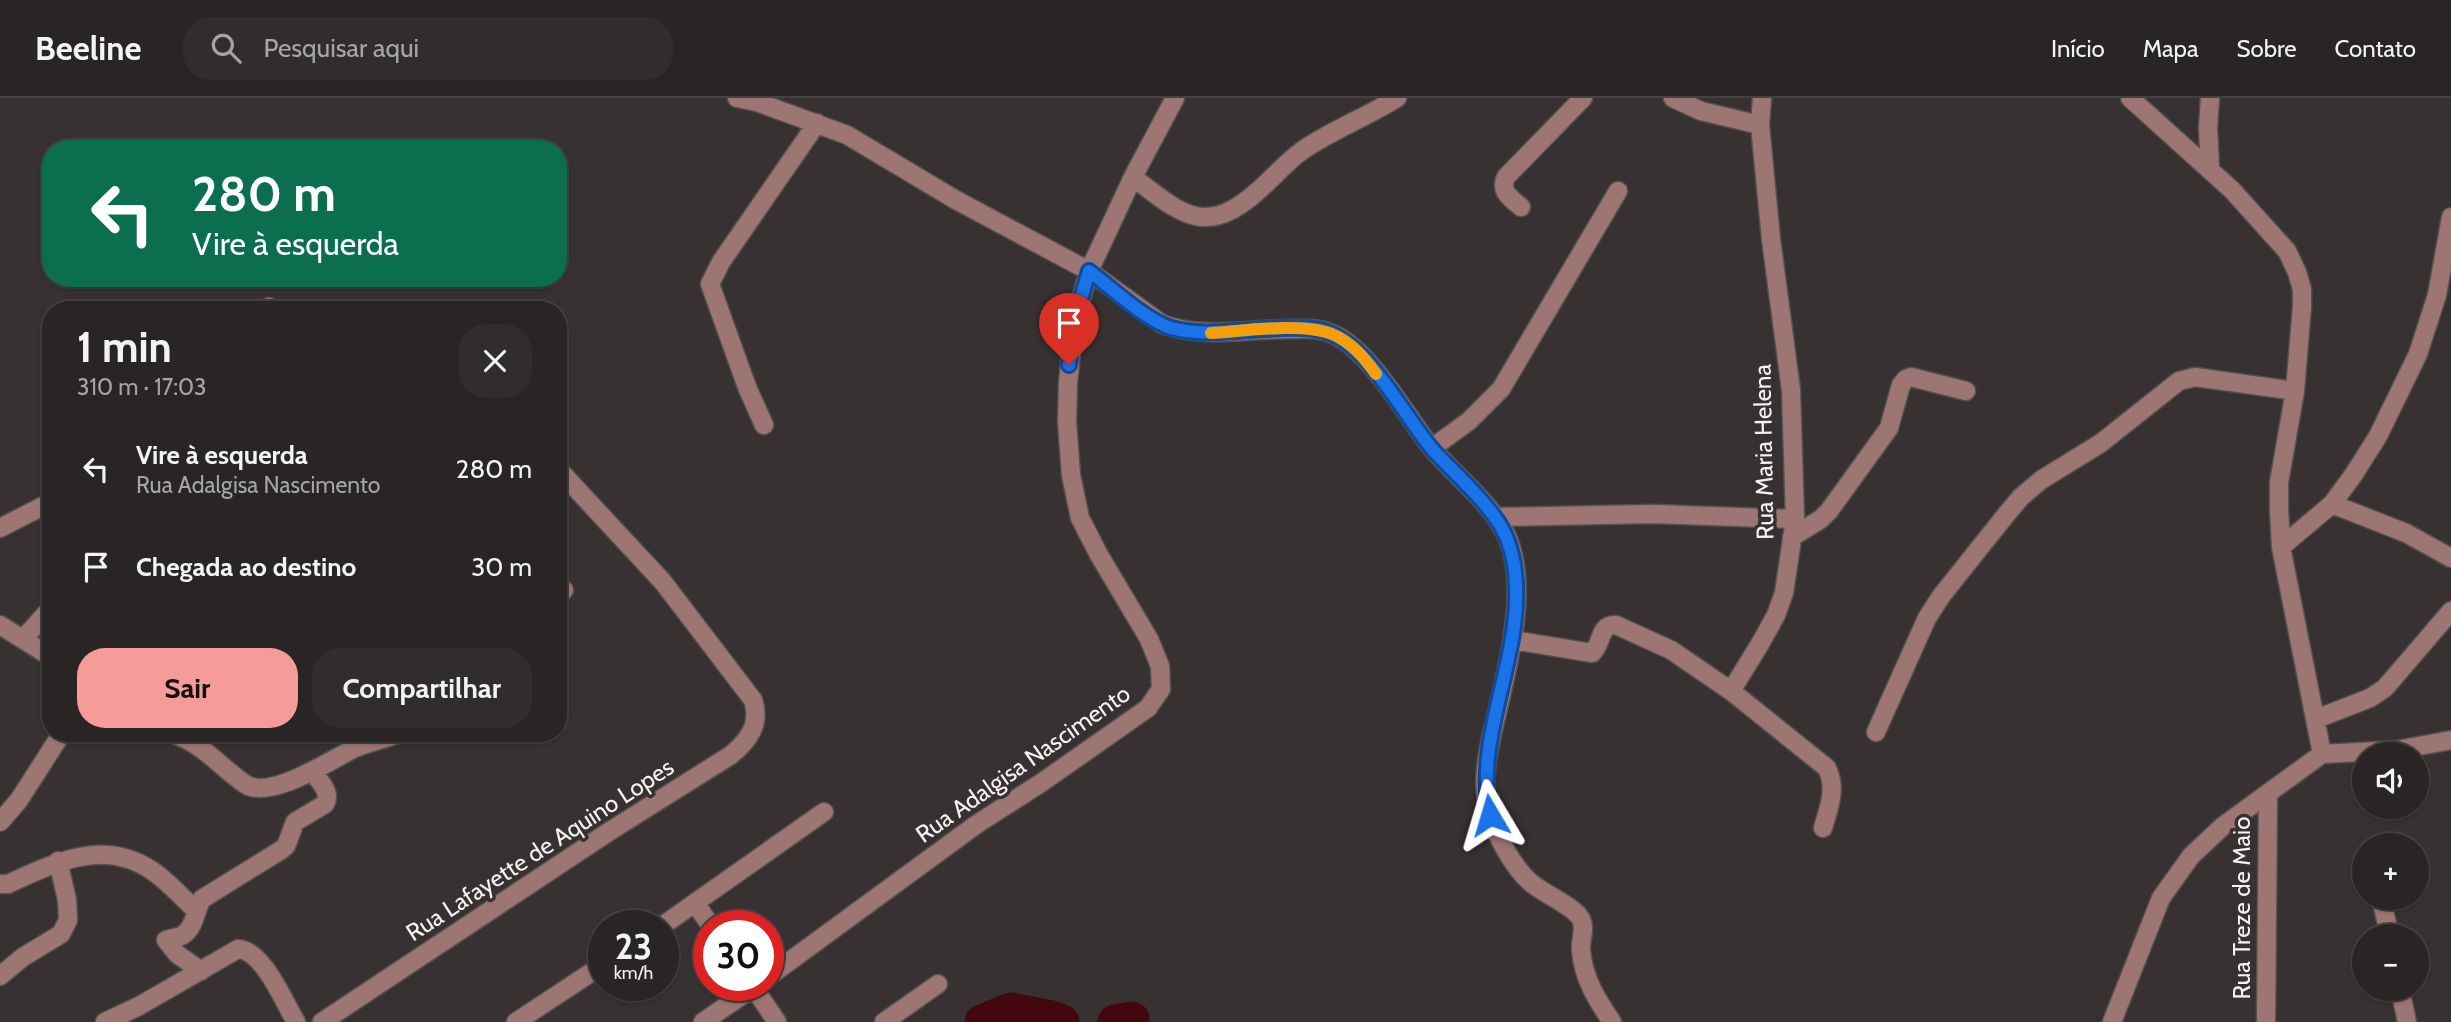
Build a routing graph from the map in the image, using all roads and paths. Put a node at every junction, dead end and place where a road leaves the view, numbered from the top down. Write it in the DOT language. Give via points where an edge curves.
graph roads {
  1 [pos="737,98"];
  2 [pos="1175,98"];
  3 [pos="1397,98"];
  4 [pos="1583,98"];
  5 [pos="1673,98"];
  6 [pos="1762,98"];
  7 [pos="2130,98"];
  8 [pos="2210,98"];
  9 [pos="817,122"];
  10 [pos="1760,125"];
  11 [pos="2210,168"];
  12 [pos="1133,177"];
  13 [pos="1618,191"];
  14 [pos="1521,207"];
  15 [pos="2451,217"];
  16 [pos="1089,271"];
  17 [pos="2444,296"];
  18 [pos="1966,391"];
  19 [pos="2295,391"];
  20 [pos="764,425"];
  21 [pos="1432,448"];
  22 [pos="567,479"];
  23 [pos="2332,504"];
  24 [pos="42,507"];
  25 [pos="1495,517"];
  26 [pos="0,528"];
  27 [pos="1793,528"];
  28 [pos="2281,547"];
  29 [pos="2451,558"];
  30 [pos="2451,611"];
  31 [pos="42,618"];
  32 [pos="0,625"];
  33 [pos="24,638"];
  34 [pos="1513,640"];
  35 [pos="42,651"];
  36 [pos="1731,691"];
  37 [pos="2316,719"];
  38 [pos="1876,732"];
  39 [pos="2451,740"];
  40 [pos="56,742"];
  41 [pos="191,742"];
  42 [pos="373,742"];
  43 [pos="2322,754"];
  44 [pos="312,771"];
  45 [pos="2268,795"];
  46 [pos="824,812"];
  47 [pos="0,822"];
  48 [pos="1823,828"];
  49 [pos="58,861"];
  50 [pos="0,884"];
  51 [pos="695,904"];
  52 [pos="196,910"];
  53 [pos="699,910"];
  54 [pos="679,915"];
  55 [pos="784,965"];
  56 [pos="201,971"];
  57 [pos="588,975"];
  58 [pos="0,976"];
  59 [pos="939,984"];
  60 [pos="733,1001"];
  61 [pos="766,1001"];
  62 [pos="2403,1001"];
  63 [pos="105,1022"];
  64 [pos="296,1022"];
  65 [pos="322,1022"];
  66 [pos="516,1022"];
  67 [pos="703,1022"];
  68 [pos="777,1022"];
  69 [pos="884,1022"];
  70 [pos="1612,1022"];
  71 [pos="2112,1022"];
  72 [pos="2266,1022"];
  73 [pos="2407,1022"];
  1 -- 9 [label="street"];
  2 -- 12 [label="street, Rua Adalgisa Nascimento"];
  3 -- 12 [label="street" via="1303,150 1223,216 1202,218 1179,210"];
  4 -- 14 [label="street" via="1506,177 1504,190"];
  5 -- 10 [label="street" via="1701,111"];
  6 -- 10 [label="street, Rua Maria Helena"];
  7 -- 11 [label="street"];
  8 -- 11 [label="street"];
  9 -- 16 [label="street"];
  9 -- 20 [label="street" via="710,284"];
  10 -- 27 [label="street, Rua Maria Helena" via="1791,390"];
  11 -- 19 [label="street" via="2279,242 2297,272 2302,306"];
  12 -- 16 [label="street, Rua Adalgisa Nascimento"];
  13 -- 21 [label="street" via="1501,389 1469,421"];
  15 -- 17 [label="street"];
  16 -- 21 [label="street" via="1153,319 1174,329 1210,333 1311,329 1335,335 1360,353"];
  16 -- 55 [label="street, Rua Adalgisa Nascimento" via="1074,323 1069,370 1075,497 1094,546 1149,639 1160,666 1161,689 1148,708 977,824"];
  17 -- 23 [label="street" via="2378,436"];
  18 -- 27 [label="street" via="1906,379 1889,428 1829,511 1821,519"];
  19 -- 28 [label="street" via="2279,482"];
  19 -- 38 [label="street" via="2195,377 2179,381 2101,443 2040,480 2005,516 1934,606"];
  21 -- 25 [label="street"];
  22 -- 65 [label="street, Rua Lafayette de Aquino Lopes" via="663,582 753,700 752,733 731,755"];
  23 -- 28 [label="street"];
  23 -- 29 [label="street" via="2406,533"];
  24 -- 26 [label="street"];
  25 -- 27 [label="street" via="1653,514"];
  25 -- 34 [label="street" via="1507,538 1514,567"];
  27 -- 36 [label="street, Rua Maria Helena" via="1784,593 1776,615"];
  28 -- 37 [label="street"];
  30 -- 37 [label="street" via="2385,688"];
  31 -- 33 [label="street"];
  32 -- 33 [label="street"];
  33 -- 35 [label="street"];
  34 -- 36 [label="street" via="1592,653 1605,628 1616,625 1671,650"];
  34 -- 70 [label="street" via="1488,752 1490,815 1520,872 1579,916 1583,926 1580,949 1589,984"];
  36 -- 48 [label="street" via="1826,768 1833,790"];
  37 -- 43 [label="street"];
  39 -- 43 [label="street" via="2397,751"];
  40 -- 47 [label="street"];
  41 -- 44 [label="street" via="248,786 266,788"];
  42 -- 44 [label="street"];
  43 -- 45 [label="street"];
  44 -- 52 [label="street" via="328,794 325,804 295,822 286,846 202,900"];
  45 -- 71 [label="street" via="2190,856 2161,898"];
  45 -- 72 [label="street, Rua Treze de Maio"];
  46 -- 51 [label="street"];
  49 -- 50 [label="street"];
  49 -- 52 [label="street" via="93,854 129,859 152,870"];
  49 -- 58 [label="street" via="68,920 61,934"];
  51 -- 53 [label="street"];
  51 -- 54 [label="street"];
  52 -- 56 [label="street" via="185,934 166,940"];
  56 -- 63 [label="street"];
  56 -- 64 [label="street" via="238,949 250,951 262,963"];
  57 -- 66 [label="street"];
  59 -- 69 [label="street"];
  60 -- 67 [label="street, Rua Adalgisa Nascimento"];
  61 -- 68 [label="street"];
  62 -- 73 [label="street"];
}
